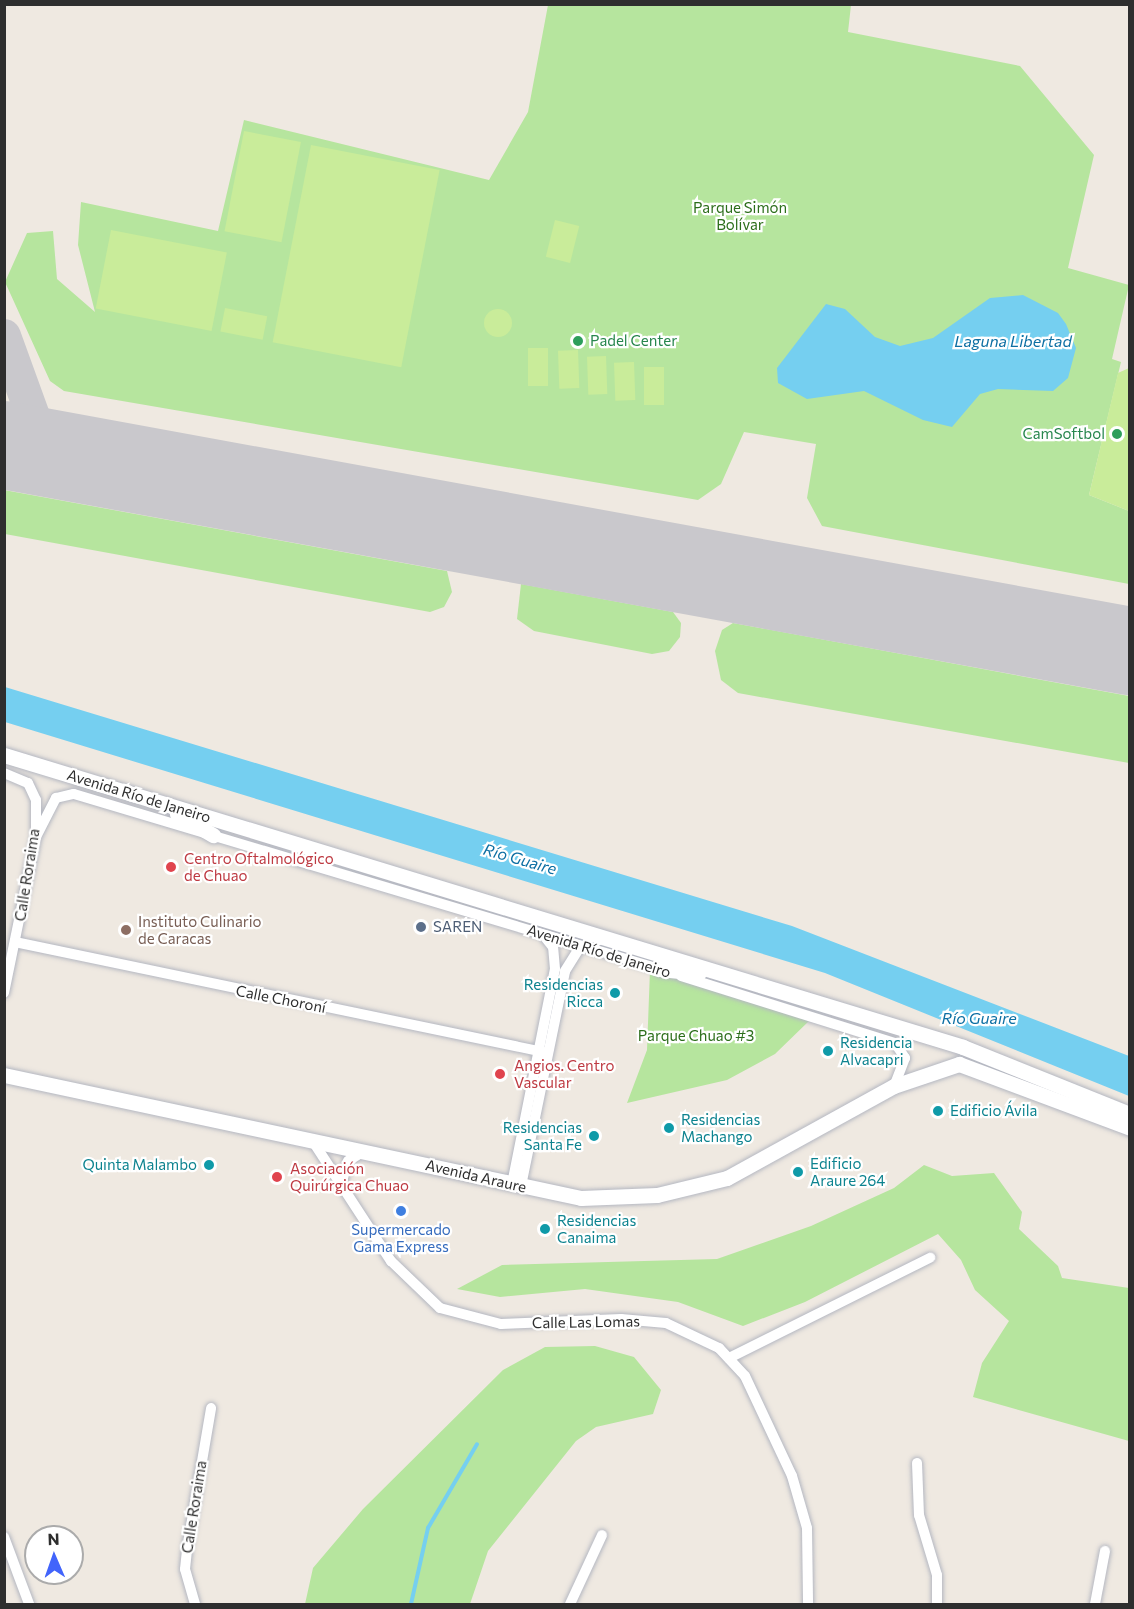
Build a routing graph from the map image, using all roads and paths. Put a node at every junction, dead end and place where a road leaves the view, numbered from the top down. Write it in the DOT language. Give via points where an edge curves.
graph roads {
  1 [pos="4,755"];
  2 [pos="4,772"];
  3 [pos="154,801"];
  4 [pos="213,835"];
  5 [pos="36,837"];
  6 [pos="544,936"];
  7 [pos="15,942"];
  8 [pos="580,947"];
  9 [pos="660,969"];
  10 [pos="741,978"];
  11 [pos="4,993"];
  12 [pos="544,1052"];
  13 [pos="4,1075"];
  14 [pos="894,1086"];
  15 [pos="1130,1114"];
  16 [pos="1130,1128"];
  17 [pos="312,1140"];
  18 [pos="364,1151"];
  19 [pos="342,1181"];
  20 [pos="516,1185"];
  21 [pos="930,1258"];
  22 [pos="729,1358"];
  23 [pos="211,1408"];
  24 [pos="917,1463"];
  25 [pos="602,1536"];
  26 [pos="4,1537"];
  27 [pos="1105,1551"];
  28 [pos="29,1605"];
  29 [pos="195,1605"];
  30 [pos="570,1605"];
  31 [pos="808,1605"];
  32 [pos="937,1605"];
  33 [pos="1095,1605"];
  1 -- 3 [label="street, Avenida Río de Janeiro"];
  2 -- 5 [label="street, Calle Roraima" via="32,787"];
  3 -- 4 [label="street"];
  3 -- 10 [label="street, Avenida Río de Janeiro"];
  4 -- 5 [label="street, Avenida Río de Janeiro" via="74,794 56,798"];
  4 -- 6 [label="street, Avenida Río de Janeiro"];
  5 -- 7 [label="street, Calle Roraima"];
  6 -- 8 [label="street, Avenida Río de Janeiro"];
  6 -- 12 [label="street" via="553,947 555,969"];
  7 -- 11 [label="street, Calle Roraima"];
  7 -- 12 [label="street, Calle Choroní"];
  8 -- 9 [label="street, Avenida Río de Janeiro"];
  8 -- 12 [label="street" via="566,971"];
  9 -- 10 [label="street"];
  9 -- 14 [label="street, Avenida Río de Janeiro" via="895,1043 905,1058"];
  10 -- 15 [label="street, Avenida Río de Janeiro" via="963,1047"];
  12 -- 20 [label="street"];
  13 -- 17 [label="street, Avenida Araure"];
  14 -- 16 [label="street" via="947,1066 973,1065"];
  14 -- 20 [label="street, Avenida Araure" via="727,1178 698,1187 609,1199"];
  17 -- 18 [label="street, Avenida Araure"];
  17 -- 19 [label="street, Calle Las Lomas"];
  18 -- 19 [label="street" via="348,1161"];
  18 -- 20 [label="street, Avenida Araure"];
  19 -- 22 [label="street, Calle Las Lomas" via="391,1261 440,1308 501,1324 621,1319 666,1323 704,1337"];
  21 -- 22 [label="street"];
  22 -- 31 [label="street, Calle Las Lomas" via="745,1376 792,1476 807,1528"];
  23 -- 29 [label="street, Calle Roraima" via="186,1549 185,1569"];
  24 -- 32 [label="street" via="919,1515 937,1575"];
  25 -- 30 [label="street"];
  26 -- 28 [label="street"];
  27 -- 33 [label="street"];
}
